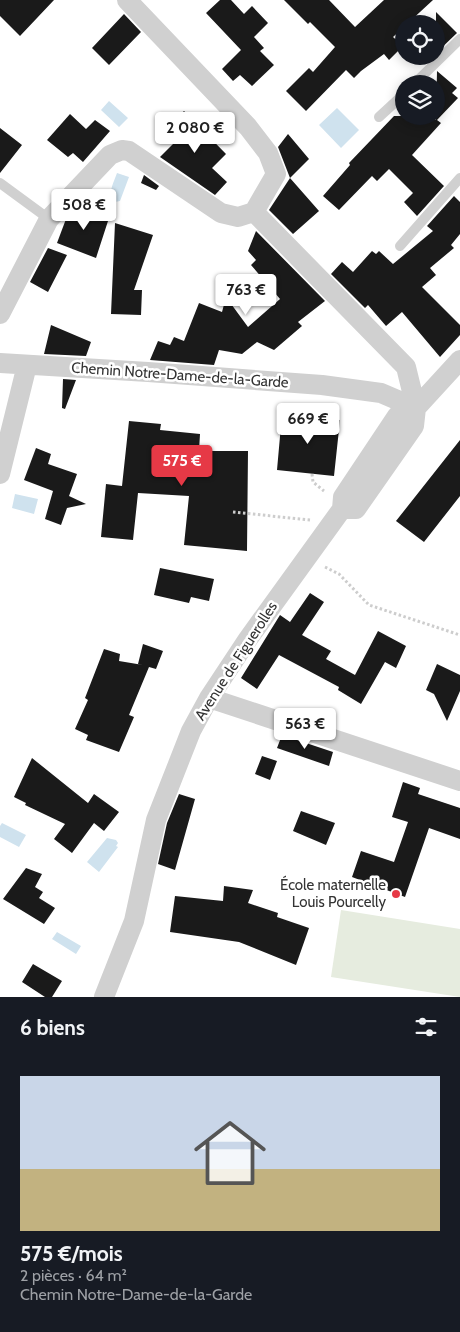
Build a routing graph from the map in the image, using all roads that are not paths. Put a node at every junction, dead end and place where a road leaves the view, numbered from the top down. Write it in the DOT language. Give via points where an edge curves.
graph roads {
  1 [pos="127,0"];
  2 [pos="460,39"];
  3 [pos="423,75"];
  4 [pos="395,102"];
  5 [pos="379,117"];
  6 [pos="460,178"];
  7 [pos="0,183"];
  8 [pos="254,212"];
  9 [pos="49,219"];
  10 [pos="400,246"];
  11 [pos="0,314"];
  12 [pos="460,360"];
  13 [pos="0,363"];
  14 [pos="27,365"];
  15 [pos="416,408"];
  16 [pos="0,474"];
  17 [pos="209,698"];
  18 [pos="460,781"];
  19 [pos="104,997"];
  1 -- 8 [label="street" via="248,126 268,153 276,174"];
  2 -- 3 [label="lane"];
  4 -- 5 [label="lane"];
  6 -- 10 [label="lane"];
  7 -- 9 [label="lane"];
  8 -- 9 [label="street" via="238,217 221,213 129,151 122,150 110,155"];
  8 -- 15 [label="street" via="406,367"];
  9 -- 11 [label="street"];
  12 -- 15 [label="street"];
  13 -- 14 [label="street, Chemin Notre-Dame-de-la-Garde"];
  14 -- 15 [label="street, Chemin Notre-Dame-de-la-Garde" via="357,389 381,393"];
  14 -- 16 [label="street"];
  15 -- 17 [label="street, Avenue de Figuerolles" via="414,426 356,509 342,509"];
  17 -- 18 [label="street"];
  17 -- 19 [label="street, Avenue de Figuerolles" via="191,730 156,820 134,922"];
}
